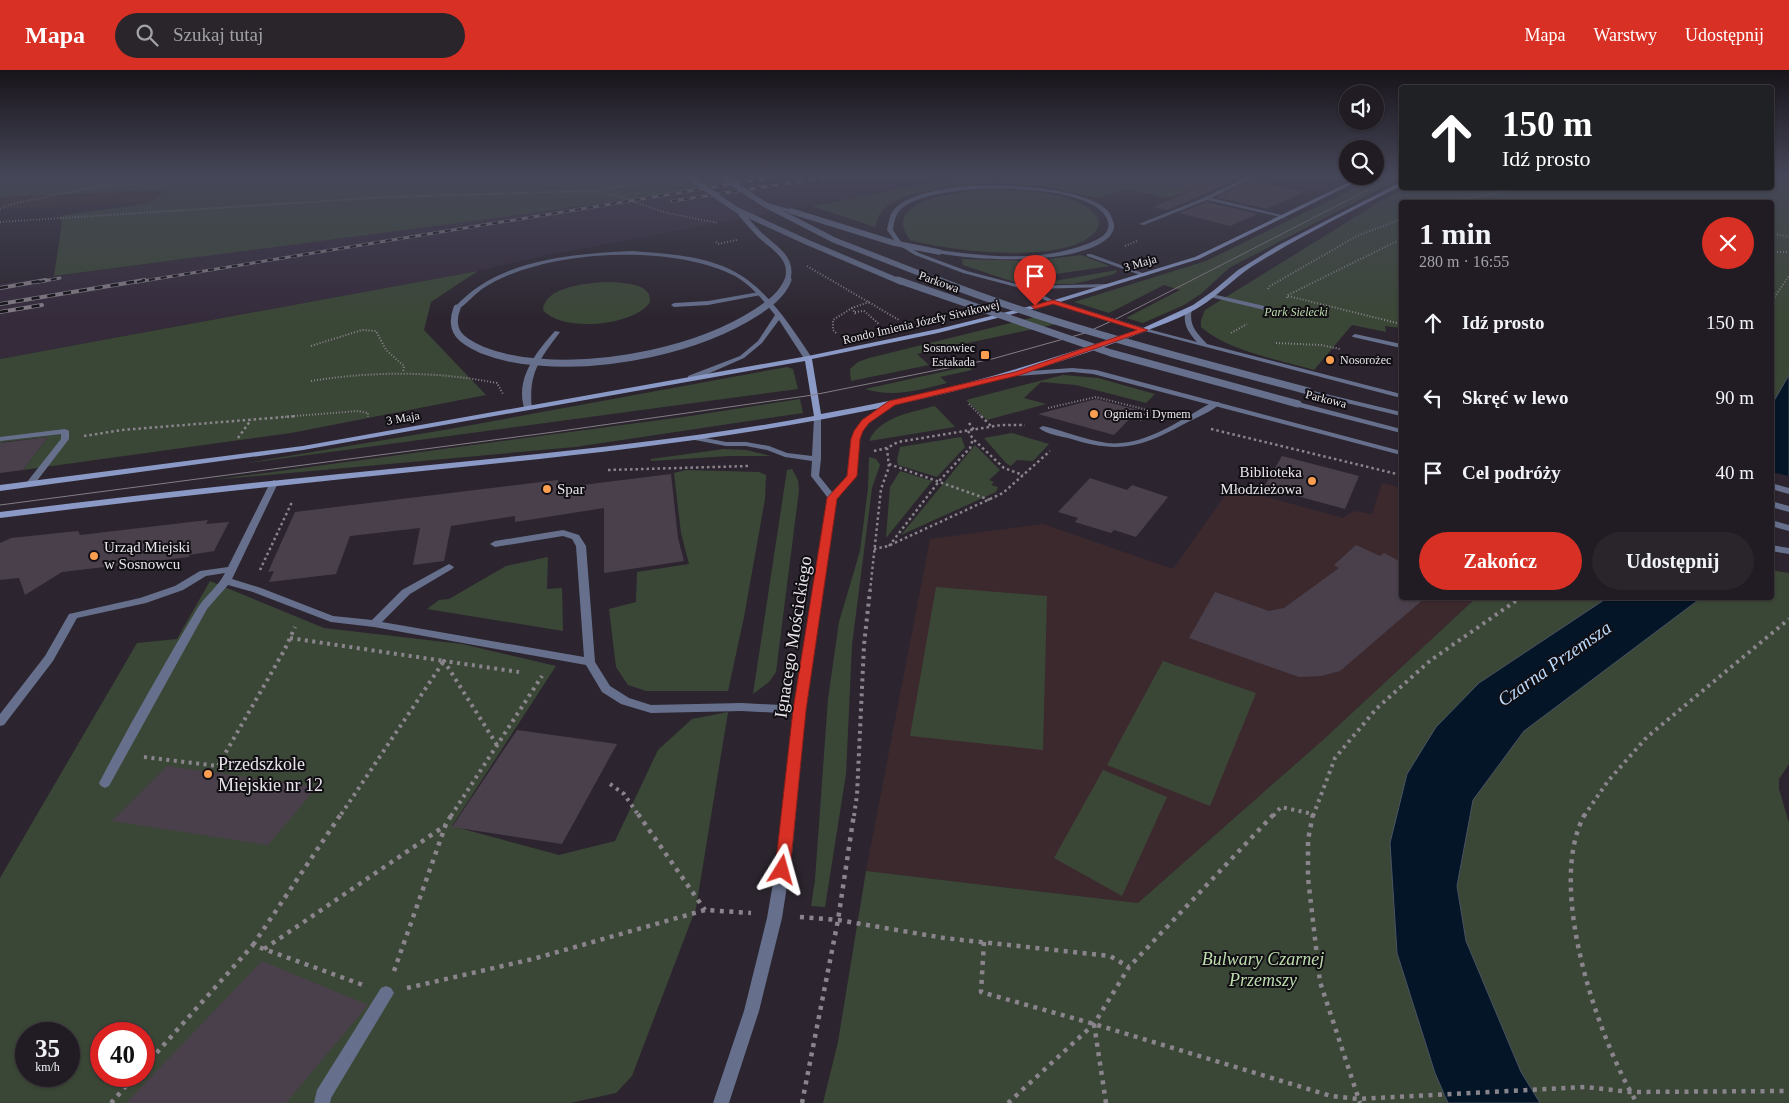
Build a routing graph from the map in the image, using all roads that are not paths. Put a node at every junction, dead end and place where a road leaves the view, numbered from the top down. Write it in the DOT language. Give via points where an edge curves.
graph roads {
  1 [pos="749,223"];
  2 [pos="766,223"];
  3 [pos="801,223"];
  4 [pos="828,223"];
  5 [pos="890,223"];
  6 [pos="1112,223"];
  7 [pos="1270,223"];
  8 [pos="1328,223"];
  9 [pos="902,245"];
  10 [pos="902,245"];
  11 [pos="902,245"];
  12 [pos="902,245"];
  13 [pos="1089,255"];
  14 [pos="1145,275"];
  15 [pos="1107,286"];
  16 [pos="1022,287"];
  17 [pos="760,294"];
  18 [pos="1212,296"];
  19 [pos="1053,302"];
  20 [pos="674,305"];
  21 [pos="1189,310"];
  22 [pos="1273,310"];
  23 [pos="778,316"];
  24 [pos="1144,330"];
  25 [pos="557,332"];
  26 [pos="1355,336"];
  27 [pos="1205,346"];
  28 [pos="1399,346"];
  29 [pos="808,358"];
  30 [pos="1017,374"];
  31 [pos="691,378"];
  32 [pos="1399,395"];
  33 [pos="892,403"];
  34 [pos="1216,404"];
  35 [pos="528,408"];
  36 [pos="1399,414"];
  37 [pos="818,418"];
  38 [pos="1043,428"];
  39 [pos="1399,430"];
  40 [pos="695,438"];
  41 [pos="0,439"];
  42 [pos="1399,452"];
  43 [pos="817,460"];
  44 [pos="274,483"];
  45 [pos="30,484"];
  46 [pos="1774,487"];
  47 [pos="0,488"];
  48 [pos="1789,491"];
  49 [pos="832,498"];
  50 [pos="1774,505"];
  51 [pos="1789,509"];
  52 [pos="0,516"];
  53 [pos="1774,524"];
  54 [pos="1789,528"];
  55 [pos="495,544"];
  56 [pos="1774,548"];
  57 [pos="1789,551"];
  58 [pos="449,567"];
  59 [pos="232,569"];
  60 [pos="226,581"];
  61 [pos="374,624"];
  62 [pos="590,662"];
  63 [pos="800,710"];
  64 [pos="0,722"];
  65 [pos="105,783"];
  66 [pos="386,993"];
  67 [pos="322,1103"];
  68 [pos="721,1103"];
  1 -- 17 [label="street, bridge" via="782,253 789,275 780,294 764,308 732,328 703,339 610,360 571,363 518,360 464,342 452,322 457,308 478,288 513,272 557,260 606,254 652,254 713,265 738,275"];
  2 -- 39 [label="street, Parkowa, bridge" via="906,284 1111,353"];
  3 -- 36 [label="street, Parkowa, bridge" via="834,240 979,296 1133,344"];
  4 -- 9 [label="street, bridge"];
  5 -- 11 [label="street, bridge"];
  6 -- 10 [label="street, bridge" via="1111,231 1104,239 1060,254 973,256"];
  7 -- 14 [label="main road, 3 Maja" via="1197,258"];
  8 -- 18 [label="main road" via="1236,273"];
  12 -- 16 [label="street, bridge" via="914,253 978,276"];
  13 -- 14 [label="street"];
  14 -- 15 [label="main road, 3 Maja"];
  15 -- 16 [label="street"];
  15 -- 19 [label="main road, 3 Maja"];
  16 -- 19 [label="street"];
  17 -- 20 [label="street"];
  17 -- 23 [label="street"];
  18 -- 21 [label="main road"];
  18 -- 22 [label="street"];
  19 -- 24 [label="main road"];
  19 -- 29 [label="main road, Rondo Imienia Józefy Siwikowej" via="938,331"];
  21 -- 24 [label="main road"];
  21 -- 27 [label="street" via="1186,322"];
  23 -- 29 [label="street"];
  23 -- 31 [label="street" via="760,342 742,357"];
  24 -- 27 [label="street"];
  24 -- 30 [label="main road"];
  25 -- 35 [label="street" via="540,352 527,381"];
  26 -- 28 [label="street"];
  27 -- 32 [label="street"];
  29 -- 31 [label="main road, 3 Maja"];
  29 -- 37 [label="main road"];
  30 -- 33 [label="main road"];
  30 -- 34 [label="street" via="1072,370 1093,372"];
  31 -- 35 [label="main road, 3 Maja"];
  33 -- 37 [label="main road"];
  33 -- 49 [label="street" via="858,431 852,476"];
  34 -- 38 [label="street" via="1130,445 1101,444"];
  34 -- 42 [label="street"];
  35 -- 45 [label="main road, 3 Maja" via="303,448"];
  37 -- 40 [label="main road"];
  37 -- 43 [label="street"];
  40 -- 43 [label="street" via="769,448"];
  40 -- 44 [label="main road" via="560,455"];
  41 -- 45 [label="street" via="65,431 65,439"];
  43 -- 49 [label="street" via="815,476"];
  44 -- 52 [label="main road"];
  44 -- 59 [label="street"];
  45 -- 47 [label="main road, 3 Maja"];
  46 -- 48 [label="street"];
  49 -- 63 [label="street, Ignacego Mościckiego"];
  50 -- 51 [label="street"];
  53 -- 54 [label="street"];
  55 -- 62 [label="street" via="563,533 576,537 581,546"];
  56 -- 57 [label="street"];
  58 -- 61 [label="street" via="406,592"];
  59 -- 60 [label="street"];
  59 -- 64 [label="street" via="203,573 179,588 142,601 73,616 48,658"];
  60 -- 61 [label="street" via="331,619"];
  60 -- 65 [label="street" via="194,622"];
  61 -- 62 [label="street"];
  62 -- 63 [label="street" via="606,689 624,701 651,709 742,707"];
  63 -- 68 [label="street, Ignacego Mościckiego" via="785,855 775,914 758,986"];
  66 -- 67 [label="street" via="323,1096"];
}
